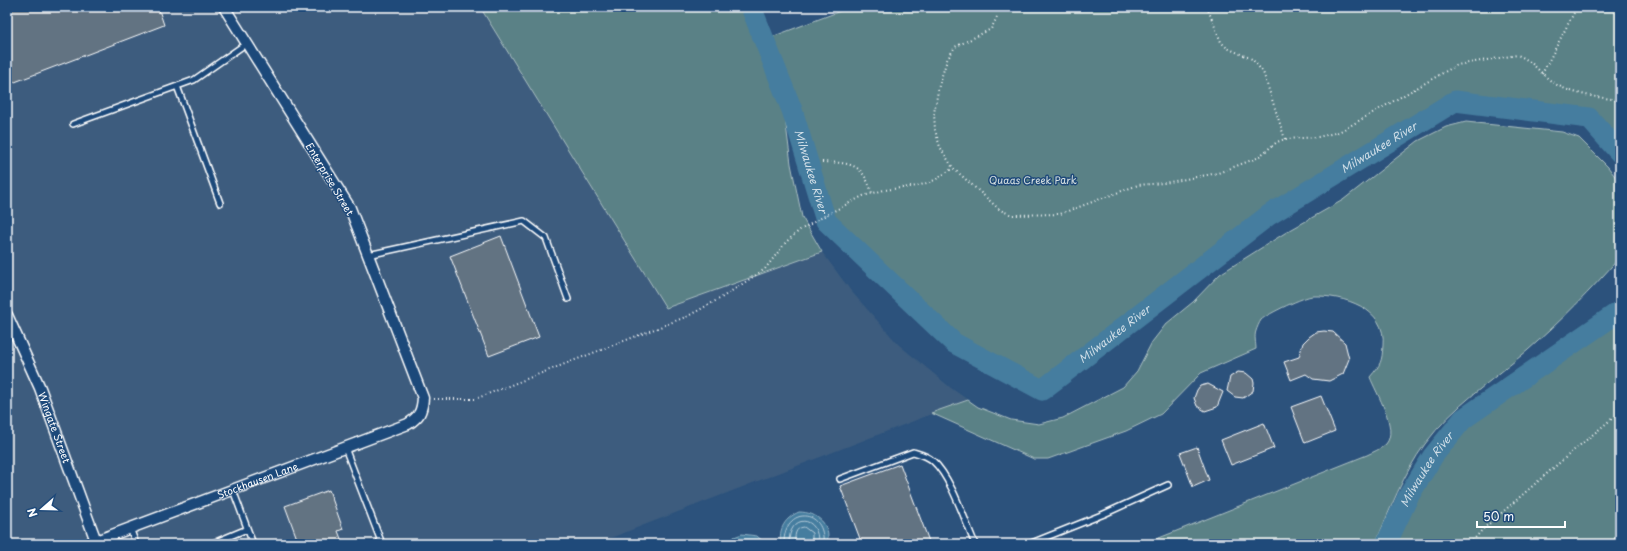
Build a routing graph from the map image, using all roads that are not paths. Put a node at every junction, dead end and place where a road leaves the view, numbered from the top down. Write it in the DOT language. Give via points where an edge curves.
graph roads {
  1 [pos="224,7"];
  2 [pos="247,43"];
  3 [pos="177,86"];
  4 [pos="73,124"];
  5 [pos="220,203"];
  6 [pos="368,255"];
  7 [pos="568,299"];
  8 [pos="7,315"];
  9 [pos="422,410"];
  10 [pos="345,448"];
  11 [pos="840,479"];
  12 [pos="1168,485"];
  13 [pos="233,490"];
  14 [pos="130,528"];
  15 [pos="247,529"];
  16 [pos="92,543"];
  17 [pos="136,544"];
  18 [pos="211,544"];
  19 [pos="253,544"];
  20 [pos="382,544"];
  21 [pos="975,544"];
  22 [pos="1029,544"];
  1 -- 2 [label="street, Enterprise Street"];
  2 -- 3 [label="lane" via="194,80"];
  2 -- 6 [label="street, Enterprise Street" via="350,208"];
  3 -- 4 [label="lane"];
  3 -- 5 [label="lane"];
  6 -- 7 [label="lane" via="524,221 546,238"];
  6 -- 9 [label="street, Enterprise Street" via="423,398"];
  8 -- 16 [label="street, Wingate Street" via="40,388"];
  9 -- 10 [label="street, Stockhausen Lane" via="417,418 408,424"];
  10 -- 13 [label="street, Stockhausen Lane"];
  10 -- 20 [label="lane"];
  11 -- 21 [label="lane" via="913,452 923,455 932,460 945,475"];
  12 -- 22 [label="lane"];
  13 -- 14 [label="street, Stockhausen Lane"];
  13 -- 15 [label="lane"];
  14 -- 16 [label="street, Stockhausen Lane"];
  14 -- 17 [label="lane"];
  15 -- 18 [label="lane"];
  15 -- 19 [label="lane"];
}
